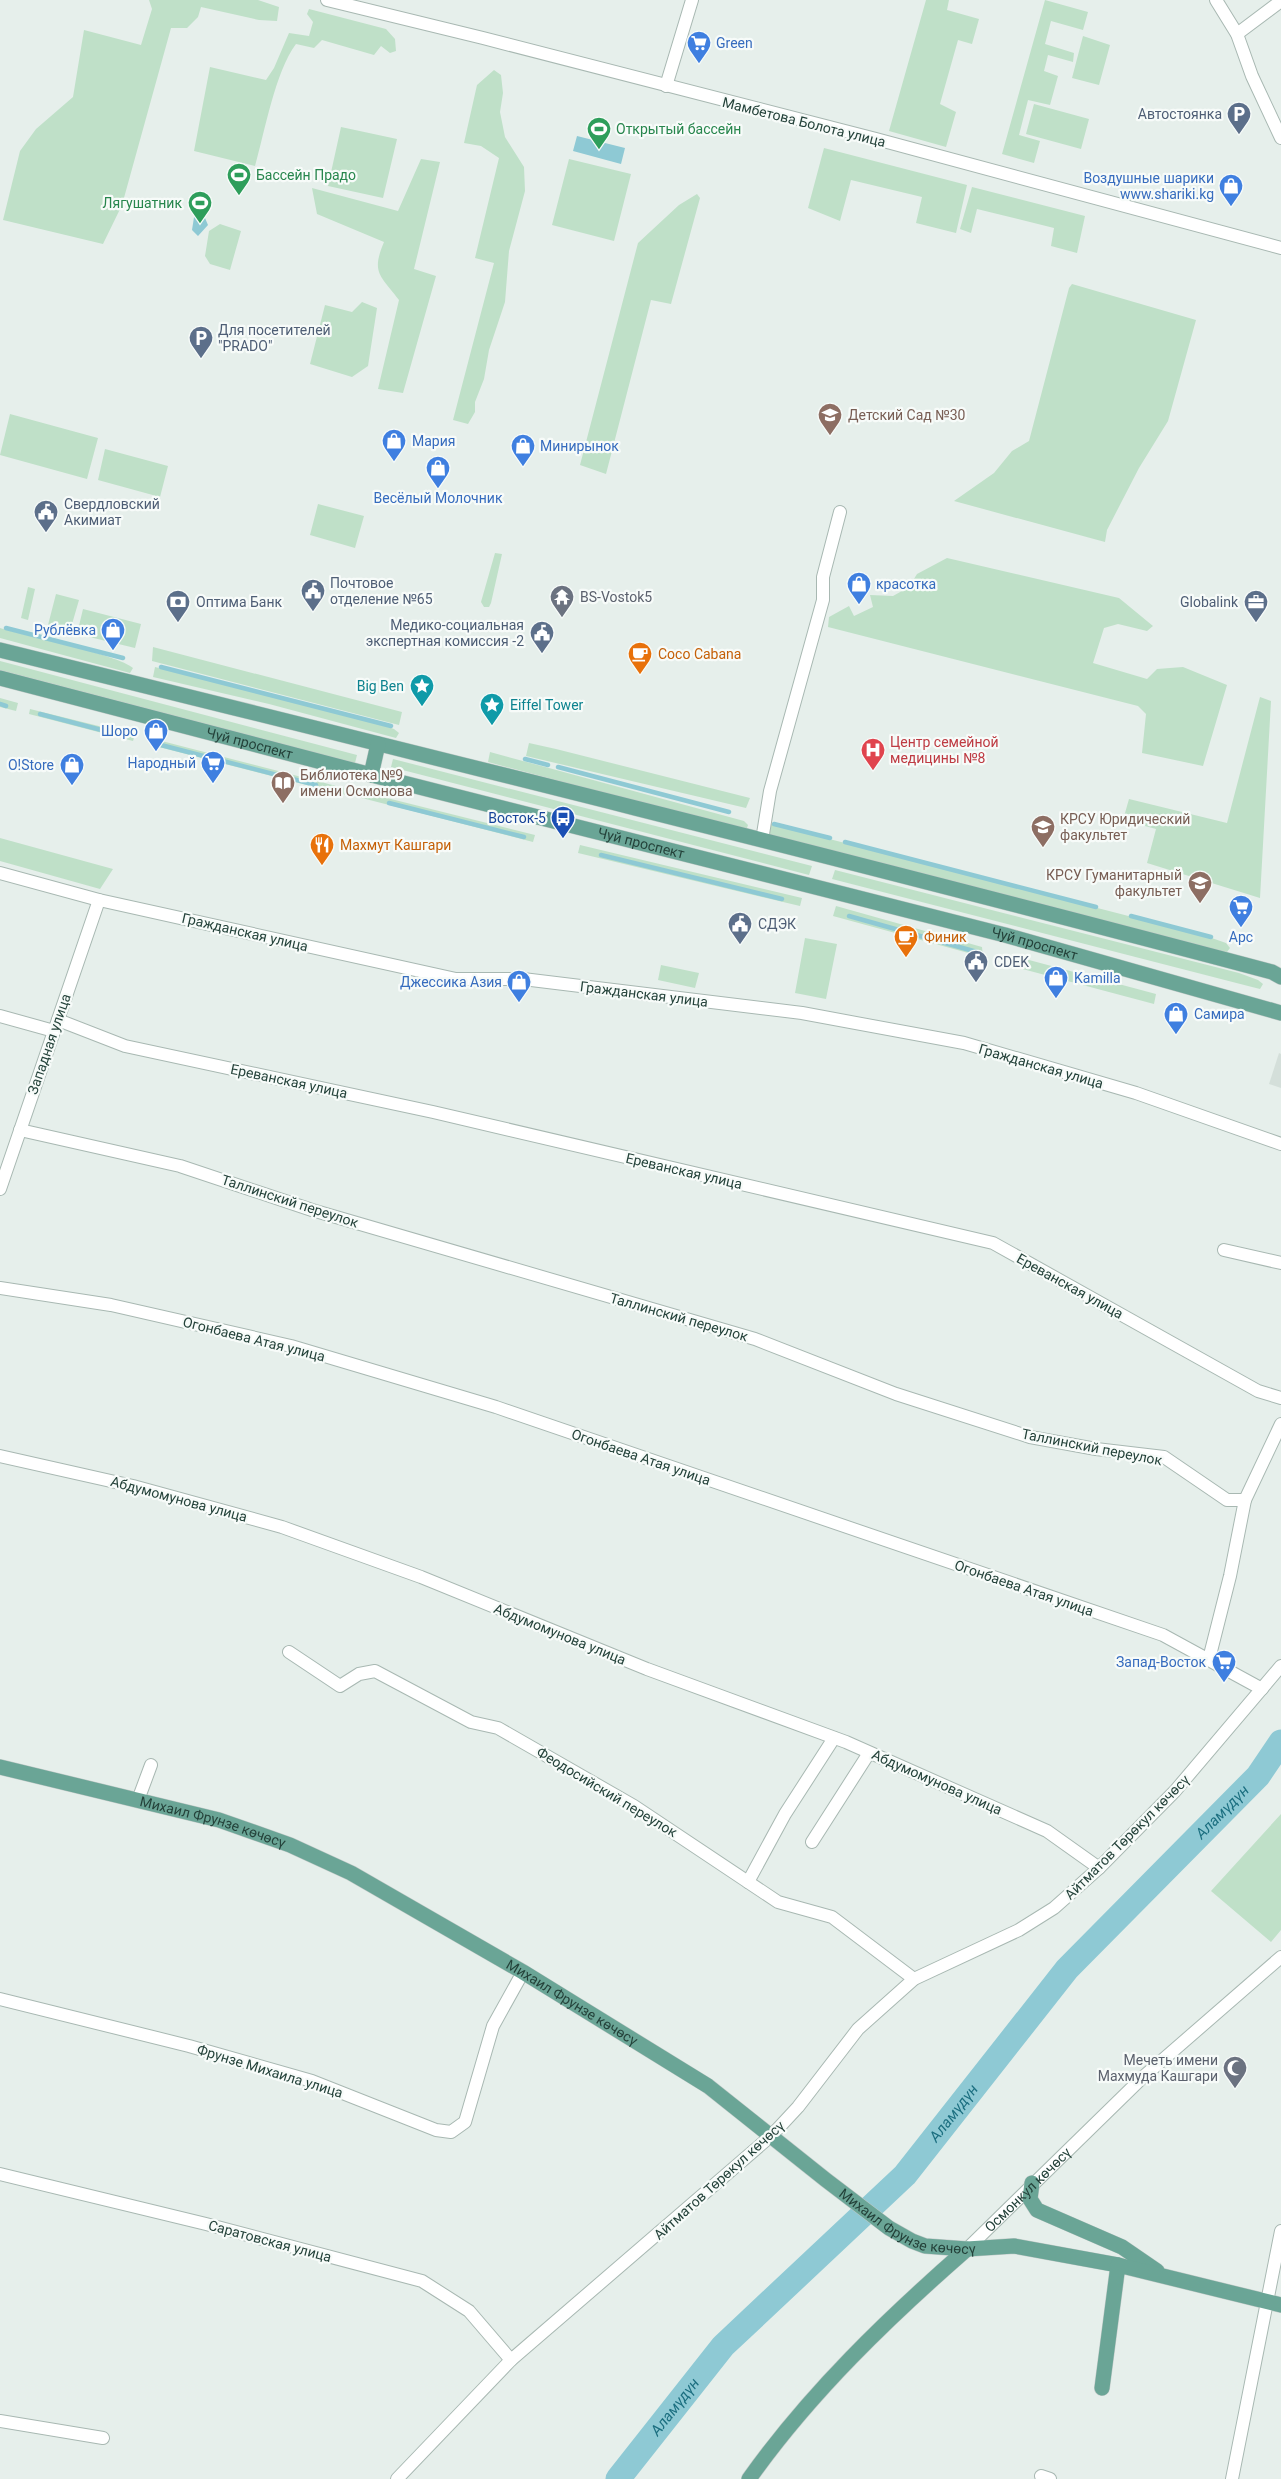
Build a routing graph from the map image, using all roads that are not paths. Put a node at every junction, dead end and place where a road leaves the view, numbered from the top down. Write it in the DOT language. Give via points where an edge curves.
graph roads {
  1 [pos="327,0"];
  2 [pos="692,0"];
  3 [pos="1216,0"];
  4 [pos="1281,1"];
  5 [pos="1237,34"];
  6 [pos="666,86"];
  7 [pos="1281,138"];
  8 [pos="1281,248"];
  9 [pos="840,512"];
  10 [pos="0,650"];
  11 [pos="0,678"];
  12 [pos="378,744"];
  13 [pos="371,775"];
  14 [pos="762,840"];
  15 [pos="0,873"];
  16 [pos="99,900"];
  17 [pos="1281,977"];
  18 [pos="1281,1013"];
  19 [pos="0,1016"];
  20 [pos="56,1026"];
  21 [pos="20,1130"];
  22 [pos="1281,1144"];
  23 [pos="0,1189"];
  24 [pos="1224,1250"];
  25 [pos="1281,1263"];
  26 [pos="0,1288"];
  27 [pos="1281,1398"];
  28 [pos="1281,1424"];
  29 [pos="0,1456"];
  30 [pos="1245,1500"];
  31 [pos="289,1652"];
  32 [pos="1209,1659"];
  33 [pos="1281,1666"];
  34 [pos="1262,1689"];
  35 [pos="834,1738"];
  36 [pos="869,1753"];
  37 [pos="151,1765"];
  38 [pos="0,1767"];
  39 [pos="138,1800"];
  40 [pos="812,1842"];
  41 [pos="1099,1868"];
  42 [pos="748,1882"];
  43 [pos="1279,1963"];
  44 [pos="523,1972"];
  45 [pos="914,1979"];
  46 [pos="0,1999"];
  47 [pos="772,2135"];
  48 [pos="0,2174"];
  49 [pos="1032,2182"];
  50 [pos="1281,2230"];
  51 [pos="967,2249"];
  52 [pos="1118,2265"];
  53 [pos="1165,2276"];
  54 [pos="1274,2303"];
  55 [pos="511,2360"];
  56 [pos="1102,2388"];
  57 [pos="0,2421"];
  58 [pos="103,2438"];
  59 [pos="397,2479"];
  60 [pos="749,2479"];
  61 [pos="1232,2479"];
  1 -- 6 [label="street, Мамбетова Болота улица"];
  2 -- 6 [label="street"];
  3 -- 5 [label="street"];
  4 -- 5 [label="street"];
  5 -- 7 [label="street" via="1252,76"];
  6 -- 8 [label="street, Мамбетова Болота улица"];
  9 -- 14 [label="street" via="822,577 822,600 770,791"];
  10 -- 12 [label="main road, Чуй проспект"];
  11 -- 13 [label="main road, Чуй проспект"];
  12 -- 13 [label="main road"];
  12 -- 14 [label="main road, Чуй проспект"];
  13 -- 18 [label="main road, Чуй проспект" via="996,932"];
  14 -- 17 [label="main road, Чуй проспект" via="1272,972"];
  15 -- 16 [label="street, Гражданская улица"];
  16 -- 20 [label="street, Западная улица"];
  16 -- 22 [label="street, Гражданская улица" via="456,980 523,979 793,1012 964,1043 1136,1093"];
  19 -- 20 [label="street, Ереванская улица"];
  20 -- 21 [label="street, Западная улица"];
  20 -- 27 [label="street, Ереванская улица" via="125,1046 432,1112 993,1243 1258,1391"];
  21 -- 23 [label="street, Западная улица"];
  21 -- 30 [label="street, Таллинский переулок" via="180,1166 312,1210 755,1339 896,1394 1030,1437 1164,1457 1227,1500"];
  24 -- 25 [label="street"];
  26 -- 32 [label="street, Огонбаева Атая улица" via="111,1305 291,1346 496,1408 1163,1635"];
  28 -- 30 [label="street"];
  29 -- 35 [label="street, Абдумомунова улица" via="133,1486 282,1527 421,1578 646,1669"];
  30 -- 32 [label="street"];
  31 -- 42 [label="street, Феодосийский переулок" via="340,1686 358,1674 375,1671 471,1722 498,1728 634,1806"];
  32 -- 34 [label="street, Огонбаева Атая улица"];
  33 -- 34 [label="street, Айтматов Төрөкул көчөсү"];
  34 -- 41 [label="street, Айтматов Төрөкул көчөсү" via="1175,1791"];
  35 -- 36 [label="street, Абдумомунова улица"];
  35 -- 42 [label="street" via="785,1814"];
  36 -- 40 [label="street"];
  36 -- 41 [label="street, Абдумомунова улица" via="1047,1831"];
  37 -- 39 [label="street"];
  38 -- 39 [label="main road, Михаил Фрунзе көчөсү"];
  39 -- 44 [label="main road, Михаил Фрунзе көчөсү" via="219,1820 351,1872"];
  41 -- 45 [label="street, Айтматов Төрөкул көчөсү" via="1054,1908 1019,1930"];
  42 -- 45 [label="street, Феодосийский переулок" via="778,1902 832,1917"];
  43 -- 49 [label="street, Осмонкул көчөсү" via="1143,2077"];
  44 -- 46 [label="street, Фрунзе Михаила улица" via="493,2026 465,2122 451,2132 436,2130 312,2081 189,2046"];
  44 -- 47 [label="main road, Михаил Фрунзе көчөсү" via="708,2086"];
  45 -- 47 [label="street, Айтматов Төрөкул көчөсү" via="858,2029 798,2107"];
  47 -- 51 [label="main road, Михаил Фрунзе көчөсү" via="889,2228 925,2246"];
  47 -- 55 [label="street, Айтматов Төрөкул көчөсү"];
  48 -- 55 [label="street, Саратовская улица" via="422,2281 469,2311"];
  49 -- 51 [label="street, Осмонкул көчөсү"];
  49 -- 53 [label="main road, Михаил Фрунзе көчөсү" via="1030,2199 1037,2210 1122,2247"];
  50 -- 54 [label="street"];
  51 -- 52 [label="main road, Михаил Фрунзе көчөсү" via="1014,2246"];
  51 -- 60 [label="main road, Осмонкул көчөсү" via="835,2375"];
  52 -- 53 [label="main road, Михаил Фрунзе көчөсү"];
  52 -- 56 [label="main road"];
  53 -- 54 [label="main road, Михаил Фрунзе көчөсү"];
  54 -- 61 [label="street"];
  55 -- 59 [label="street, Айтматов Төрөкул көчөсү"];
  57 -- 58 [label="street"];
}
